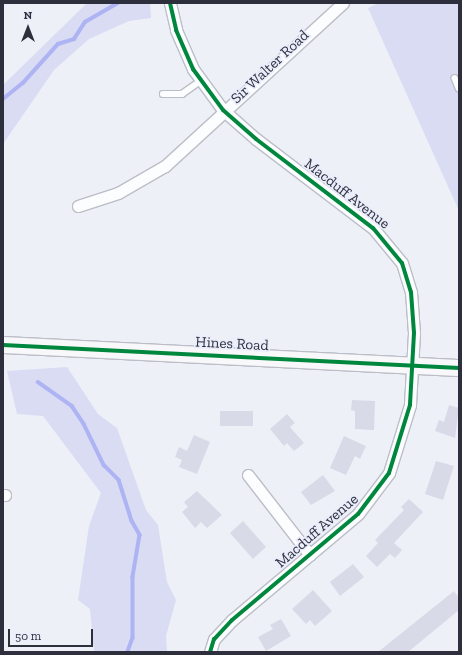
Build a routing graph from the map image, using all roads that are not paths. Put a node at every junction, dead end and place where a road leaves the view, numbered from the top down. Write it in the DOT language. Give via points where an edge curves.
graph roads {
  1 [pos="170,3"];
  2 [pos="343,3"];
  3 [pos="455,78"];
  4 [pos="202,80"];
  5 [pos="459,88"];
  6 [pos="163,94"];
  7 [pos="223,110"];
  8 [pos="78,206"];
  9 [pos="3,345"];
  10 [pos="411,365"];
  11 [pos="459,368"];
  12 [pos="248,475"];
  13 [pos="310,555"];
  14 [pos="210,652"];
  1 -- 4 [label="street, Macduff Avenue" via="176,30 193,69"];
  2 -- 7 [label="street, Sir Walter Road"];
  3 -- 5 [label="lane"];
  4 -- 6 [label="lane" via="182,94"];
  4 -- 7 [label="street, Macduff Avenue"];
  7 -- 8 [label="street, Sir Walter Road" via="165,166 118,193"];
  7 -- 10 [label="street, Macduff Avenue" via="256,140 386,241 402,263 411,292 414,333"];
  9 -- 10 [label="street, Hines Road"];
  10 -- 11 [label="street, Hines Road"];
  10 -- 13 [label="street, Macduff Avenue" via="408,418 389,473 358,514"];
  12 -- 13 [label="street"];
  13 -- 14 [label="street, Macduff Avenue" via="232,620 214,640"];
}
